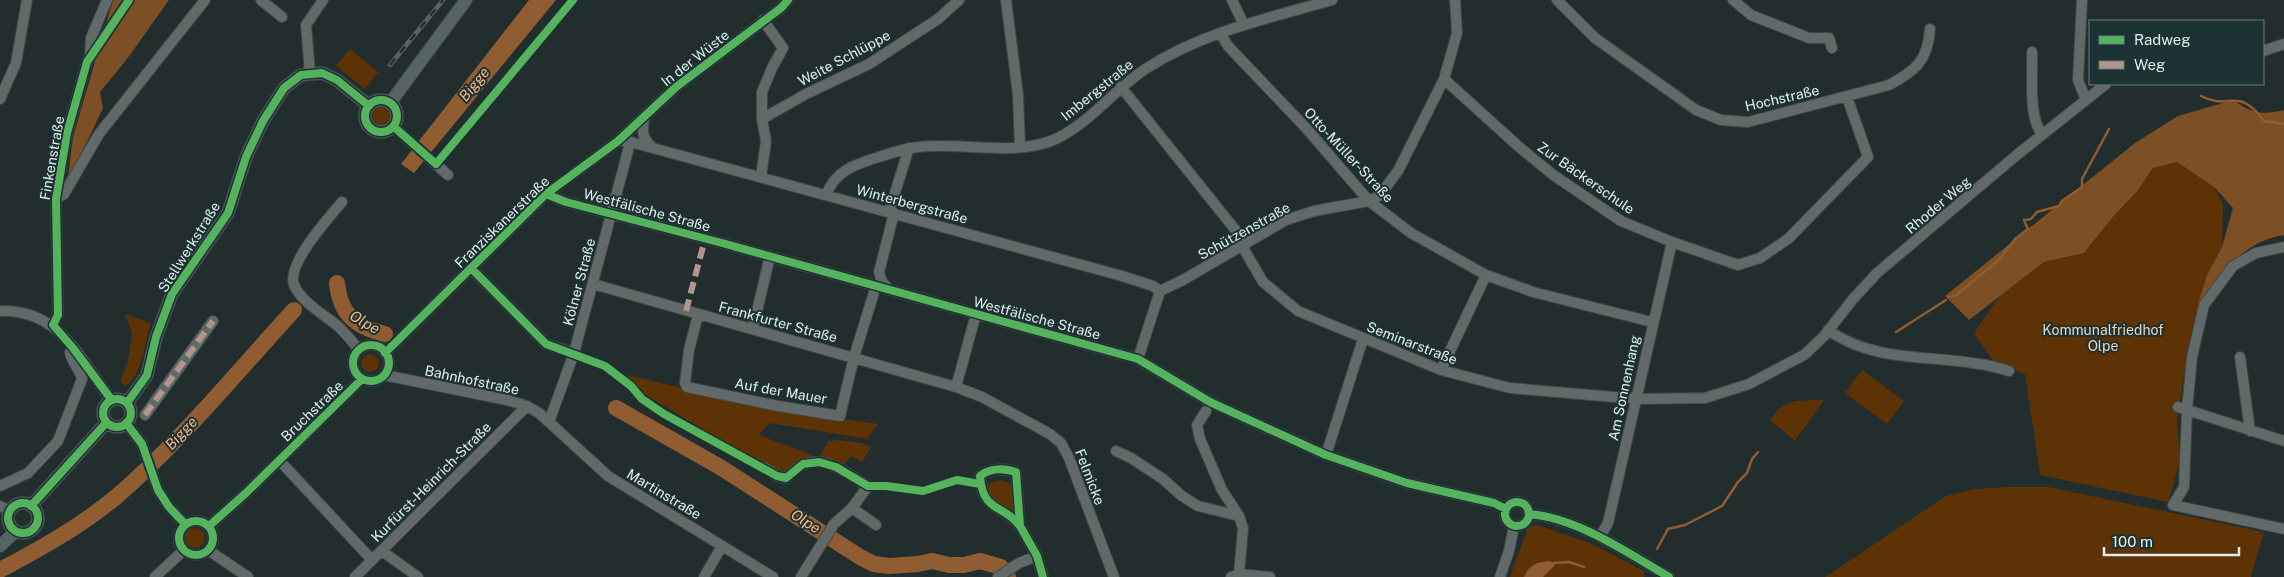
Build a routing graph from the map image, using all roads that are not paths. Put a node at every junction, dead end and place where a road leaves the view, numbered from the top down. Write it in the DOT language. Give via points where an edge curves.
graph roads {
  1 [pos="28,0"];
  2 [pos="107,0"];
  3 [pos="129,0"];
  4 [pos="205,0"];
  5 [pos="261,0"];
  6 [pos="323,0"];
  7 [pos="466,0"];
  8 [pos="780,0"];
  9 [pos="788,0"];
  10 [pos="959,0"];
  11 [pos="1006,0"];
  12 [pos="1232,0"];
  13 [pos="1332,0"];
  14 [pos="1455,0"];
  15 [pos="1557,0"];
  16 [pos="1734,0"];
  17 [pos="2082,0"];
  18 [pos="282,16"];
  19 [pos="763,20"];
  20 [pos="1244,25"];
  21 [pos="1930,29"];
  22 [pos="1220,33"];
  23 [pos="2284,44"];
  24 [pos="1832,48"];
  25 [pos="2264,50"];
  26 [pos="2032,52"];
  27 [pos="90,56"];
  28 [pos="310,73"];
  29 [pos="1444,79"];
  30 [pos="2105,85"];
  31 [pos="1121,87"];
  32 [pos="1847,97"];
  33 [pos="0,99"];
  34 [pos="2086,100"];
  35 [pos="390,103"];
  36 [pos="369,106"];
  37 [pos="644,118"];
  38 [pos="762,119"];
  39 [pos="394,127"];
  40 [pos="2042,134"];
  41 [pos="618,141"];
  42 [pos="629,147"];
  43 [pos="1020,147"];
  44 [pos="654,148"];
  45 [pos="909,148"];
  46 [pos="448,175"];
  47 [pos="761,177"];
  48 [pos="546,194"];
  49 [pos="826,195"];
  50 [pos="56,199"];
  51 [pos="1369,201"];
  52 [pos="342,202"];
  53 [pos="891,213"];
  54 [pos="611,214"];
  55 [pos="1672,242"];
  56 [pos="1242,246"];
  57 [pos="2284,247"];
  58 [pos="770,256"];
  59 [pos="471,268"];
  60 [pos="879,272"];
  61 [pos="1486,274"];
  62 [pos="862,282"];
  63 [pos="593,284"];
  64 [pos="876,286"];
  65 [pos="890,290"];
  66 [pos="1160,292"];
  67 [pos="0,311"];
  68 [pos="976,314"];
  69 [pos="698,315"];
  70 [pos="212,321"];
  71 [pos="1652,322"];
  72 [pos="52,325"];
  73 [pos="753,328"];
  74 [pos="1828,330"];
  75 [pos="1363,339"];
  76 [pos="74,348"];
  77 [pos="360,350"];
  78 [pos="385,353"];
  79 [pos="574,353"];
  80 [pos="854,357"];
  81 [pos="2240,357"];
  82 [pos="1798,358"];
  83 [pos="1138,359"];
  84 [pos="1441,370"];
  85 [pos="2009,371"];
  86 [pos="384,375"];
  87 [pos="362,379"];
  88 [pos="956,387"];
  89 [pos="111,399"];
  90 [pos="1637,399"];
  91 [pos="127,403"];
  92 [pos="527,406"];
  93 [pos="2182,408"];
  94 [pos="1206,411"];
  95 [pos="145,415"];
  96 [pos="106,422"];
  97 [pos="549,422"];
  98 [pos="126,423"];
  99 [pos="2250,431"];
  100 [pos="2284,441"];
  101 [pos="1116,452"];
  102 [pos="1326,455"];
  103 [pos="279,460"];
  104 [pos="766,468"];
  105 [pos="0,486"];
  106 [pos="31,506"];
  107 [pos="5,508"];
  108 [pos="852,508"];
  109 [pos="1506,509"];
  110 [pos="1529,514"];
  111 [pos="1239,516"];
  112 [pos="185,524"];
  113 [pos="876,525"];
  114 [pos="209,526"];
  115 [pos="1020,526"];
  116 [pos="1514,526"];
  117 [pos="2284,529"];
  118 [pos="16,531"];
  119 [pos="1600,537"];
  120 [pos="0,546"];
  121 [pos="722,546"];
  122 [pos="184,550"];
  123 [pos="208,550"];
  124 [pos="382,551"];
  125 [pos="1037,556"];
  126 [pos="372,560"];
  127 [pos="1658,574"];
  128 [pos="1235,576"];
  129 [pos="155,577"];
  130 [pos="248,577"];
  131 [pos="355,577"];
  132 [pos="418,577"];
  133 [pos="704,577"];
  134 [pos="773,577"];
  135 [pos="801,577"];
  136 [pos="998,577"];
  137 [pos="1043,577"];
  138 [pos="1114,577"];
  139 [pos="1270,577"];
  140 [pos="1500,577"];
  141 [pos="1669,577"];
  1 -- 33 [label="street" via="16,63"];
  2 -- 27 [label="street" via="90,38"];
  3 -- 27 [label="street"];
  4 -- 50 [label="street, Finkenstraße" via="99,134 64,194"];
  5 -- 18 [label="street"];
  6 -- 28 [label="street" via="306,25"];
  7 -- 35 [label="main road"];
  8 -- 19 [label="street, In der Wüste"];
  9 -- 19 [label="street, In der Wüste"];
  10 -- 38 [label="street, Weite Schlüppe" via="938,19 869,64"];
  11 -- 43 [label="street" via="1018,95"];
  12 -- 20 [label="street"];
  13 -- 20 [label="street, Imbergstraße"];
  14 -- 29 [label="street, Schützenstraße" via="1457,33"];
  15 -- 32 [label="street, Hochstraße" via="1595,38 1696,110 1720,120 1748,122"];
  16 -- 24 [label="street" via="1751,15 1809,38 1829,38"];
  17 -- 34 [label="street" via="2078,80"];
  19 -- 37 [label="street, In der Wüste" via="676,87"];
  19 -- 38 [label="street" via="783,48 762,92"];
  20 -- 22 [label="street, Imbergstraße"];
  21 -- 32 [label="street, Hochstraße" via="1929,48 1918,65 1888,85"];
  22 -- 31 [label="street, Imbergstraße" via="1165,57"];
  22 -- 51 [label="street, Otto-Müller-Straße" via="1228,46 1306,128"];
  23 -- 25 [label="street"];
  26 -- 40 [label="street" via="2033,108 2036,127"];
  27 -- 50 [label="street, Finkenstraße" via="67,133"];
  28 -- 36 [label="main road" via="330,76"];
  28 -- 91 [label="main road, Stellwerkstraße" via="294,79 284,88 263,121 246,157 228,213 172,294 156,337 147,375"];
  29 -- 51 [label="street, Schützenstraße" via="1398,171 1379,196"];
  29 -- 55 [label="street, Zur Bäckerschule" via="1552,174 1621,221"];
  30 -- 34 [label="street, Rhoder Weg"];
  31 -- 43 [label="street, Imbergstraße" via="1073,129 1051,141"];
  31 -- 56 [label="street, Seminarstraße" via="1237,232"];
  32 -- 55 [label="street, Zur Bäckerschule" via="1868,158 1788,239 1760,258 1738,264"];
  34 -- 40 [label="street, Rhoder Weg"];
  35 -- 36 [label="main road" via="376,101"];
  35 -- 39 [label="main road" via="397,111"];
  36 -- 39 [label="main road" via="365,120 371,129 385,132"];
  37 -- 41 [label="street, Franziskanerstraße"];
  37 -- 44 [label="street" via="644,138"];
  38 -- 47 [label="street" via="766,141"];
  39 -- 46 [label="street"];
  40 -- 74 [label="street, Rhoder Weg" via="1877,274"];
  41 -- 44 [label="street, Winterbergstraße"];
  41 -- 48 [label="street, Franziskanerstraße"];
  42 -- 54 [label="street, Kölner Straße"];
  43 -- 45 [label="street, Imbergstraße" via="937,145"];
  44 -- 47 [label="street, Winterbergstraße"];
  45 -- 49 [label="street, Imbergstraße" via="844,170"];
  45 -- 53 [label="street"];
  47 -- 49 [label="street, Winterbergstraße"];
  48 -- 54 [label="street, Westfälische Straße"];
  48 -- 59 [label="street, Franziskanerstraße"];
  49 -- 53 [label="street, Winterbergstraße"];
  50 -- 72 [label="street, Finkenstraße" via="58,315"];
  51 -- 56 [label="street, Schützenstraße" via="1286,220"];
  51 -- 61 [label="street, Otto-Müller-Straße" via="1411,234"];
  52 -- 77 [label="street" via="296,265 292,279 302,296"];
  53 -- 60 [label="street"];
  53 -- 66 [label="street, Winterbergstraße" via="1153,286"];
  54 -- 58 [label="street, Westfälische Straße"];
  54 -- 63 [label="street, Kölner Straße"];
  55 -- 71 [label="street, Am Sonnenhang"];
  56 -- 66 [label="street, Schützenstraße"];
  56 -- 75 [label="street, Seminarstraße" via="1263,282 1298,311"];
  57 -- 93 [label="street" via="2256,253 2233,266 2204,305"];
  58 -- 62 [label="street, Westfälische Straße"];
  58 -- 73 [label="street"];
  59 -- 78 [label="street, Franziskanerstraße"];
  59 -- 79 [label="street" via="546,344"];
  60 -- 62 [label="street"];
  60 -- 65 [label="street" via="882,282"];
  61 -- 71 [label="street, Otto-Müller-Straße" via="1533,292"];
  61 -- 84 [label="street"];
  62 -- 64 [label="street, Westfälische Straße"];
  63 -- 69 [label="street, Frankfurter Straße"];
  63 -- 79 [label="street, Kölner Straße"];
  64 -- 65 [label="street, Westfälische Straße"];
  64 -- 80 [label="street"];
  65 -- 68 [label="street, Westfälische Straße"];
  66 -- 83 [label="street"];
  67 -- 72 [label="street" via="25,312"];
  68 -- 83 [label="street, Westfälische Straße"];
  68 -- 88 [label="street"];
  69 -- 73 [label="street, Frankfurter Straße"];
  69 -- 80 [label="street, Auf der Mauer" via="689,350 687,387 840,416"];
  70 -- 95 [label="street"];
  71 -- 90 [label="street, Am Sonnenhang"];
  72 -- 76 [label="street"];
  73 -- 80 [label="street, Frankfurter Straße"];
  74 -- 82 [label="street, Rhoder Weg"];
  74 -- 85 [label="street" via="1888,355 1979,364"];
  75 -- 84 [label="street, Seminarstraße"];
  75 -- 102 [label="street"];
  76 -- 89 [label="street"];
  76 -- 105 [label="street" via="70,356 82,379 58,441 28,473"];
  77 -- 78 [label="street" via="373,346"];
  77 -- 87 [label="street" via="353,364"];
  78 -- 86 [label="street" via="388,364"];
  79 -- 97 [label="street, Kölner Straße"];
  80 -- 88 [label="street, Frankfurter Straße"];
  81 -- 99 [label="street"];
  82 -- 90 [label="street, Seminarstraße" via="1749,384 1705,398"];
  83 -- 102 [label="street, Westfälische Straße" via="1210,402"];
  84 -- 90 [label="street, Seminarstraße" via="1510,388"];
  86 -- 87 [label="street" via="374,381"];
  86 -- 92 [label="street, Bahnhofstraße"];
  87 -- 103 [label="street, Bruchstraße"];
  88 -- 138 [label="street, Felmicke" via="982,397 1061,443"];
  89 -- 91 [label="main road"];
  89 -- 96 [label="main road" via="102,410"];
  90 -- 119 [label="street, Am Sonnenhang" via="1608,522"];
  91 -- 98 [label="main road" via="131,415"];
  92 -- 97 [label="street, Bahnhofstraße"];
  92 -- 124 [label="street, Kurfürst-Heinrich-Straße"];
  93 -- 99 [label="street"];
  93 -- 117 [label="street" via="2184,487 2172,505"];
  94 -- 111 [label="street" via="1197,425 1200,438 1222,490"];
  96 -- 98 [label="main road" via="114,427"];
  96 -- 106 [label="main road"];
  97 -- 121 [label="street, Martinstraße" via="608,476"];
  98 -- 112 [label="street" via="142,444 153,477 169,506"];
  99 -- 100 [label="street"];
  101 -- 111 [label="street" via="1131,458 1198,506"];
  102 -- 109 [label="street, Westfälische Straße" via="1407,483 1494,503"];
  103 -- 114 [label="street, Bruchstraße"];
  103 -- 126 [label="street"];
  104 -- 108 [label="street" via="786,478 803,464 820,462 836,467 868,486"];
  106 -- 107 [label="main road" via="18,504"];
  106 -- 118 [label="main road" via="37,515 36,525 29,532"];
  107 -- 118 [label="main road" via="9,523"];
  108 -- 113 [label="street"];
  108 -- 135 [label="street" via="826,535"];
  109 -- 110 [label="street" via="1513,502 1521,502"];
  109 -- 116 [label="street" via="1507,521"];
  110 -- 116 [label="street" via="1525,523"];
  110 -- 119 [label="street" via="1558,520"];
  111 -- 128 [label="street" via="1243,528"];
  112 -- 114 [label="street" via="200,521"];
  112 -- 122 [label="street" via="179,534"];
  114 -- 123 [label="street" via="213,536"];
  115 -- 115 [label="street" via="1016,472 1007,469 986,471 980,476 981,490 987,502"];
  115 -- 125 [label="street"];
  116 -- 140 [label="street"];
  118 -- 120 [label="main road"];
  119 -- 127 [label="street"];
  121 -- 133 [label="street"];
  121 -- 134 [label="street, Martinstraße"];
  122 -- 123 [label="street" via="198,555"];
  122 -- 129 [label="street"];
  123 -- 130 [label="street"];
  124 -- 126 [label="street, Kurfürst-Heinrich-Straße"];
  124 -- 132 [label="street"];
  125 -- 136 [label="street"];
  125 -- 137 [label="street"];
  126 -- 131 [label="street, Kurfürst-Heinrich-Straße"];
  127 -- 141 [label="street"];
  128 -- 139 [label="street"];
}
